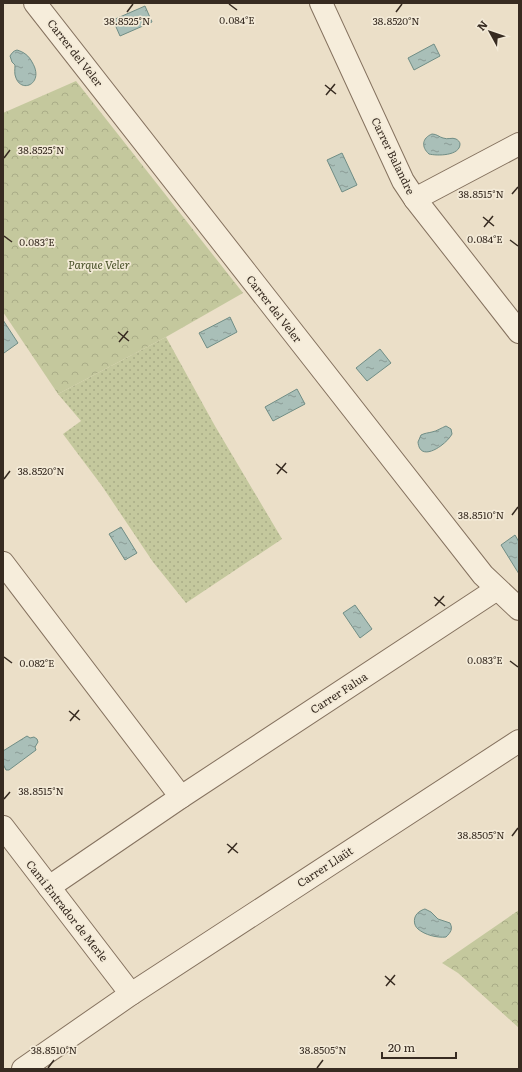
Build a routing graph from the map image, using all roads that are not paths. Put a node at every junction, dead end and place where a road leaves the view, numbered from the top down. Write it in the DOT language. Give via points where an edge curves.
graph roads {
  1 [pos="35,3"];
  2 [pos="321,3"];
  3 [pos="519,144"];
  4 [pos="414,199"];
  5 [pos="519,332"];
  6 [pos="3,563"];
  7 [pos="497,589"];
  8 [pos="519,609"];
  9 [pos="519,741"];
  10 [pos="181,798"];
  11 [pos="3,827"];
  12 [pos="49,887"];
  13 [pos="131,994"];
  14 [pos="23,1069"];
  1 -- 7 [label="street, Carrer del Veler" via="482,575"];
  2 -- 4 [label="street, Carrer Balandre" via="403,181"];
  3 -- 4 [label="street"];
  4 -- 5 [label="street, Carrer Balandre"];
  6 -- 10 [label="street"];
  7 -- 8 [label="street, Carrer del Veler"];
  7 -- 10 [label="street, Carrer Falua"];
  9 -- 13 [label="street, Carrer Llaüt"];
  10 -- 12 [label="street, Carrer Falua"];
  11 -- 12 [label="street, Camí Entrador de Merle"];
  12 -- 13 [label="street, Camí Entrador de Merle"];
  13 -- 14 [label="street, Carrer Llaüt"];
}
